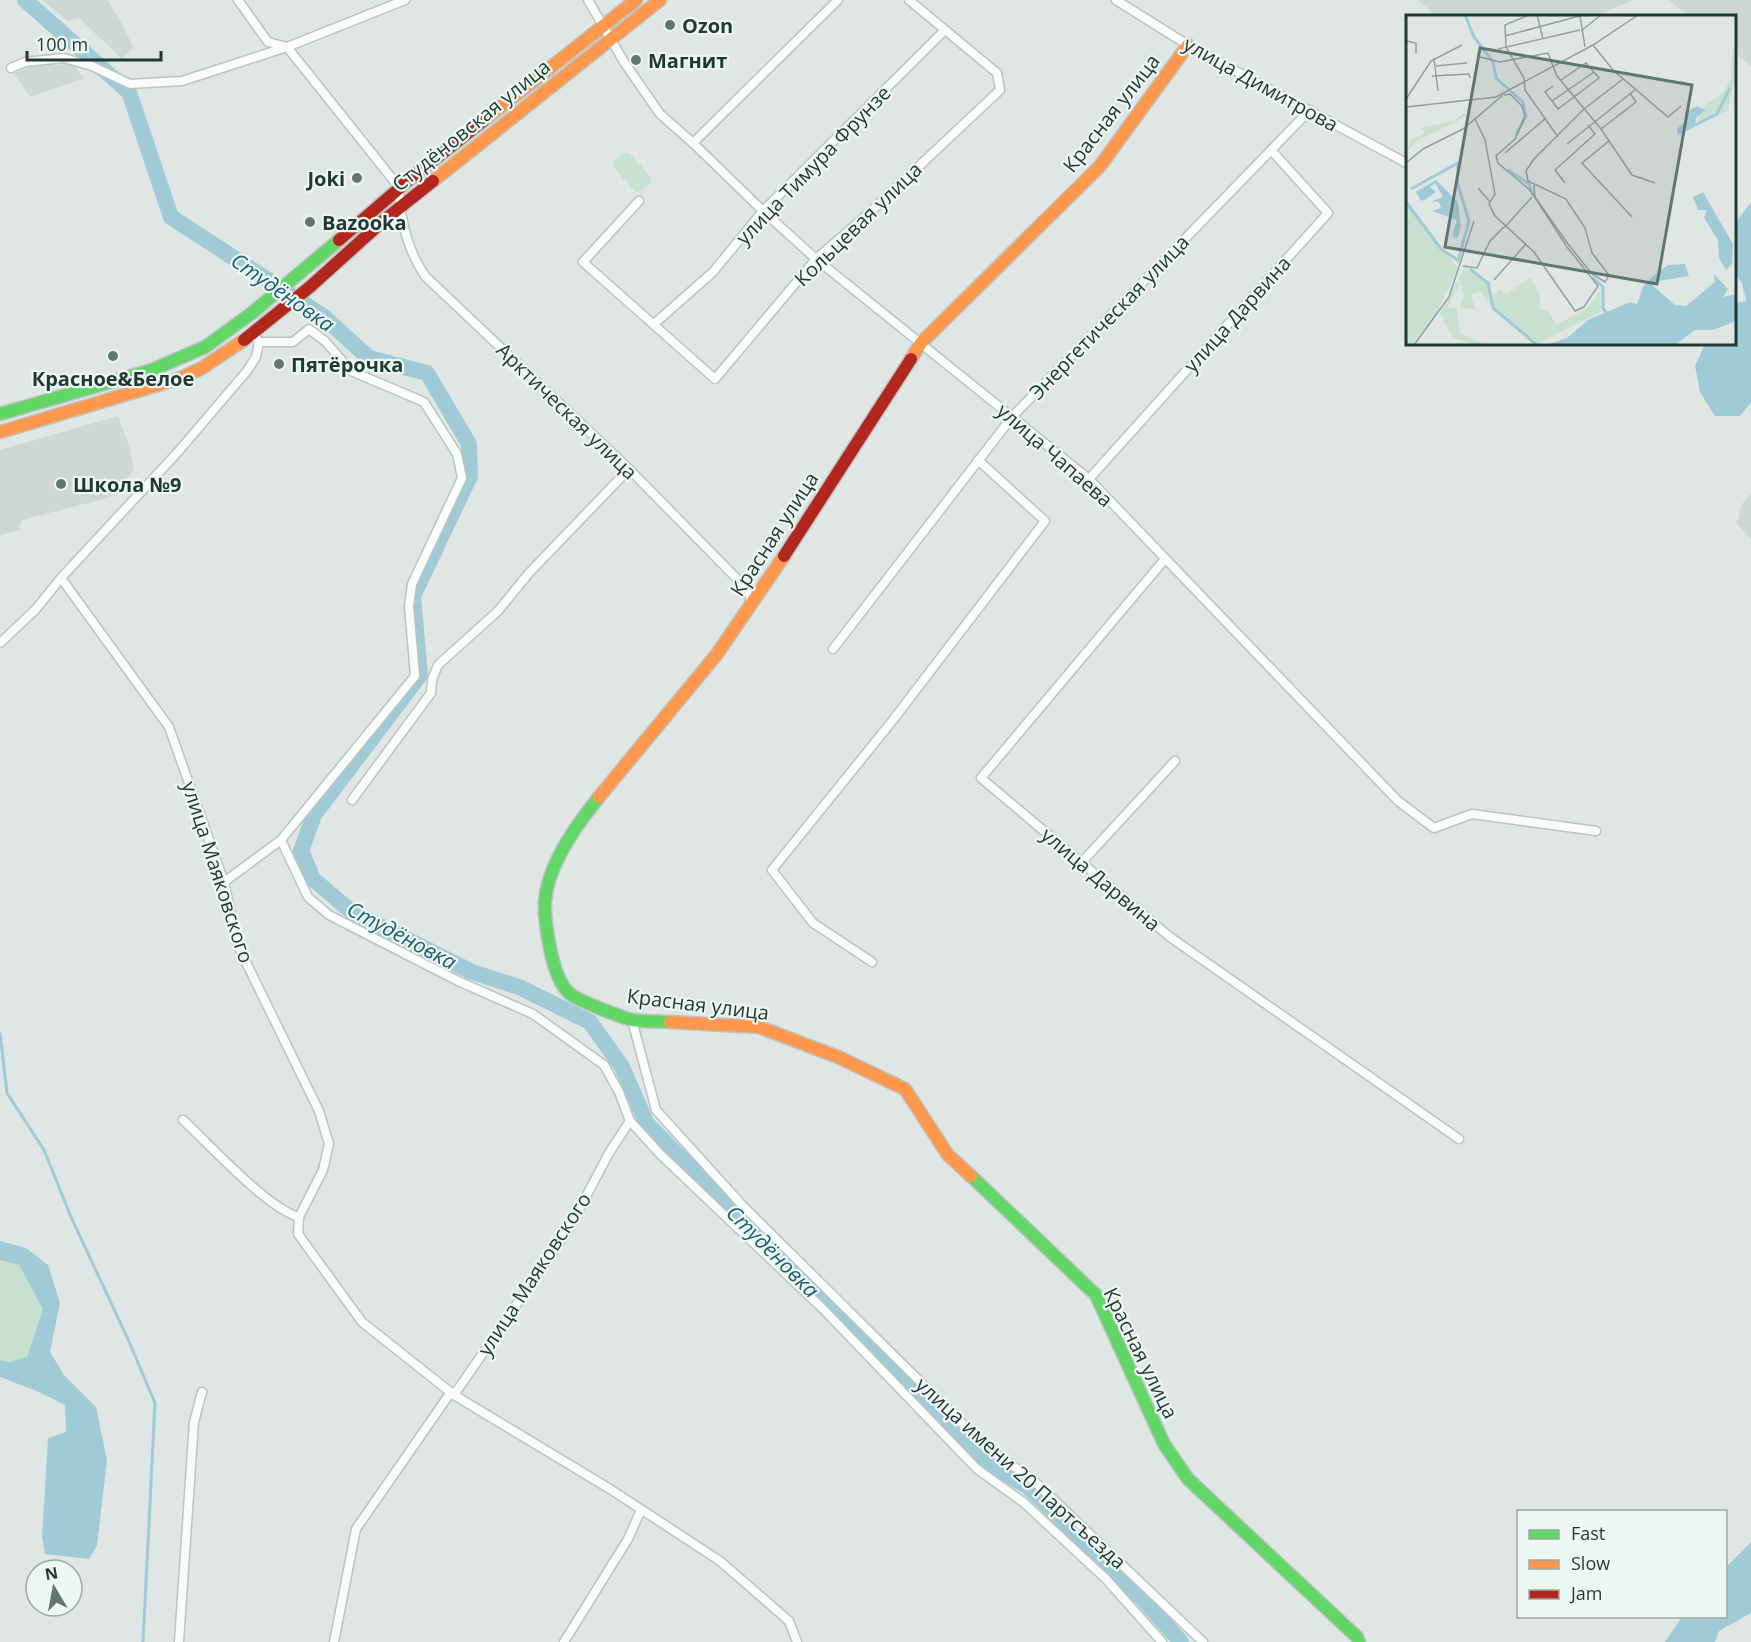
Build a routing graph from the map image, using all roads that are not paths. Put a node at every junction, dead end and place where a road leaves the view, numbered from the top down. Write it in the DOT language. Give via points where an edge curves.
graph roads {
  1 [pos="238,0"];
  2 [pos="405,0"];
  3 [pos="588,0"];
  4 [pos="636,0"];
  5 [pos="660,0"];
  6 [pos="838,0"];
  7 [pos="909,0"];
  8 [pos="1116,0"];
  9 [pos="603,27"];
  10 [pos="945,30"];
  11 [pos="610,39"];
  12 [pos="1188,45"];
  13 [pos="287,47"];
  14 [pos="11,68"];
  15 [pos="1310,110"];
  16 [pos="693,143"];
  17 [pos="1271,150"];
  18 [pos="1406,163"];
  19 [pos="410,179"];
  20 [pos="399,188"];
  21 [pos="420,191"];
  22 [pos="639,201"];
  23 [pos="401,207"];
  24 [pos="372,210"];
  25 [pos="763,212"];
  26 [pos="383,221"];
  27 [pos="816,259"];
  28 [pos="654,324"];
  29 [pos="258,334"];
  30 [pos="921,343"];
  31 [pos="0,414"];
  32 [pos="1012,417"];
  33 [pos="0,432"];
  34 [pos="978,460"];
  35 [pos="629,469"];
  36 [pos="1089,479"];
  37 [pos="1165,558"];
  38 [pos="61,578"];
  39 [pos="752,605"];
  40 [pos="0,643"];
  41 [pos="833,649"];
  42 [pos="1175,761"];
  43 [pos="352,800"];
  44 [pos="1596,831"];
  45 [pos="281,840"];
  46 [pos="1082,862"];
  47 [pos="224,882"];
  48 [pos="872,962"];
  49 [pos="632,1020"];
  50 [pos="183,1120"];
  51 [pos="630,1120"];
  52 [pos="1459,1139"];
  53 [pos="299,1217"];
  54 [pos="202,1392"];
  55 [pos="453,1394"];
  56 [pos="641,1510"];
  57 [pos="178,1642"];
  58 [pos="334,1642"];
  59 [pos="564,1642"];
  60 [pos="797,1642"];
  61 [pos="1162,1642"];
  62 [pos="1203,1642"];
  63 [pos="1359,1642"];
  1 -- 13 [label="street" via="268,42"];
  2 -- 13 [label="street"];
  3 -- 9 [label="street, улица Чапаева"];
  4 -- 9 [label="street, Студёновская улица"];
  5 -- 11 [label="street, Студёновская улица"];
  6 -- 16 [label="street"];
  7 -- 10 [label="street, Кольцевая улица"];
  8 -- 12 [label="street, улица Димитрова"];
  9 -- 11 [label="street, улица Чапаева"];
  9 -- 19 [label="street, Студёновская улица"];
  10 -- 25 [label="street, улица Тимура Фрунзе"];
  10 -- 27 [label="street, Кольцевая улица" via="997,73 999,90"];
  11 -- 16 [label="street, улица Чапаева" via="660,114"];
  11 -- 21 [label="street, Студёновская улица"];
  12 -- 15 [label="street, улица Димитрова"];
  12 -- 30 [label="street, Красная улица" via="1100,166"];
  13 -- 14 [label="street" via="182,81 130,84 64,58 25,62"];
  13 -- 20 [label="street"];
  15 -- 17 [label="street, Энергетическая улица"];
  15 -- 18 [label="street, улица Димитрова"];
  16 -- 25 [label="street, улица Чапаева"];
  17 -- 32 [label="street, Энергетическая улица"];
  17 -- 36 [label="street, улица Дарвина" via="1328,213"];
  19 -- 20 [label="street, Студёновская улица"];
  19 -- 21 [label="street" via="407,187"];
  20 -- 23 [label="street, Арктическая улица"];
  20 -- 24 [label="street, Студёновская улица"];
  21 -- 23 [label="street, Студёновская улица"];
  22 -- 28 [label="street, Кольцевая улица" via="583,262"];
  23 -- 26 [label="street, Студёновская улица"];
  23 -- 35 [label="street, Арктическая улица" via="413,258 425,276"];
  24 -- 26 [label="street" via="382,208"];
  24 -- 31 [label="street, Студёновская улица" via="300,274 205,347 152,370"];
  25 -- 27 [label="street, улица Чапаева"];
  25 -- 28 [label="street, улица Тимура Фрунзе" via="713,272"];
  26 -- 29 [label="street, Студёновская улица"];
  27 -- 28 [label="street, Кольцевая улица" via="715,379"];
  27 -- 30 [label="street, улица Чапаева"];
  29 -- 33 [label="street" via="181,378"];
  29 -- 38 [label="street" via="256,357 247,371"];
  29 -- 45 [label="street" via="293,342 309,329 351,371 424,402 457,454 462,478 412,584 415,676"];
  30 -- 32 [label="street, улица Чапаева"];
  30 -- 39 [label="street, Красная улица"];
  32 -- 34 [label="street, Энергетическая улица"];
  32 -- 36 [label="street, улица Чапаева"];
  34 -- 41 [label="street, Энергетическая улица"];
  34 -- 48 [label="street" via="1045,521 772,870 813,923"];
  35 -- 39 [label="street, Арктическая улица" via="748,590"];
  35 -- 43 [label="street" via="498,611 438,665 431,693"];
  36 -- 37 [label="street, улица Чапаева"];
  37 -- 44 [label="street, улица Чапаева" via="1398,801 1434,828 1472,814"];
  37 -- 46 [label="street, улица Дарвина" via="981,778"];
  38 -- 40 [label="street"];
  38 -- 47 [label="street, улица Маяковского" via="169,726"];
  39 -- 49 [label="street, Красная улица" via="717,654 581,819 548,883 548,940 564,988 572,996"];
  42 -- 46 [label="street"];
  45 -- 47 [label="street"];
  45 -- 51 [label="street, улица имени 20 Партсъезда" via="308,897 329,915 458,981 533,1014 604,1065"];
  46 -- 52 [label="street, улица Дарвина" via="1170,937"];
  47 -- 53 [label="street, улица Маяковского" via="238,946 320,1111 329,1144 322,1170"];
  49 -- 62 [label="street, улица имени 20 Партсъезда" via="656,1110 742,1205 985,1446 1033,1480"];
  49 -- 63 [label="street, Красная улица" via="759,1027 838,1057 906,1089 948,1155 1096,1295 1164,1444 1188,1479"];
  50 -- 53 [label="street" via="270,1201"];
  51 -- 55 [label="street, улица Маяковского" via="570,1227"];
  51 -- 61 [label="street, улица имени 20 Партсъезда" via="660,1154 823,1309 977,1469 1023,1502 1106,1579"];
  53 -- 55 [label="street" via="298,1234 362,1322"];
  54 -- 57 [label="street" via="194,1422"];
  55 -- 56 [label="street"];
  55 -- 58 [label="street, улица Маяковского" via="356,1529"];
  56 -- 59 [label="street"];
  56 -- 60 [label="street" via="729,1568 789,1621"];
}
